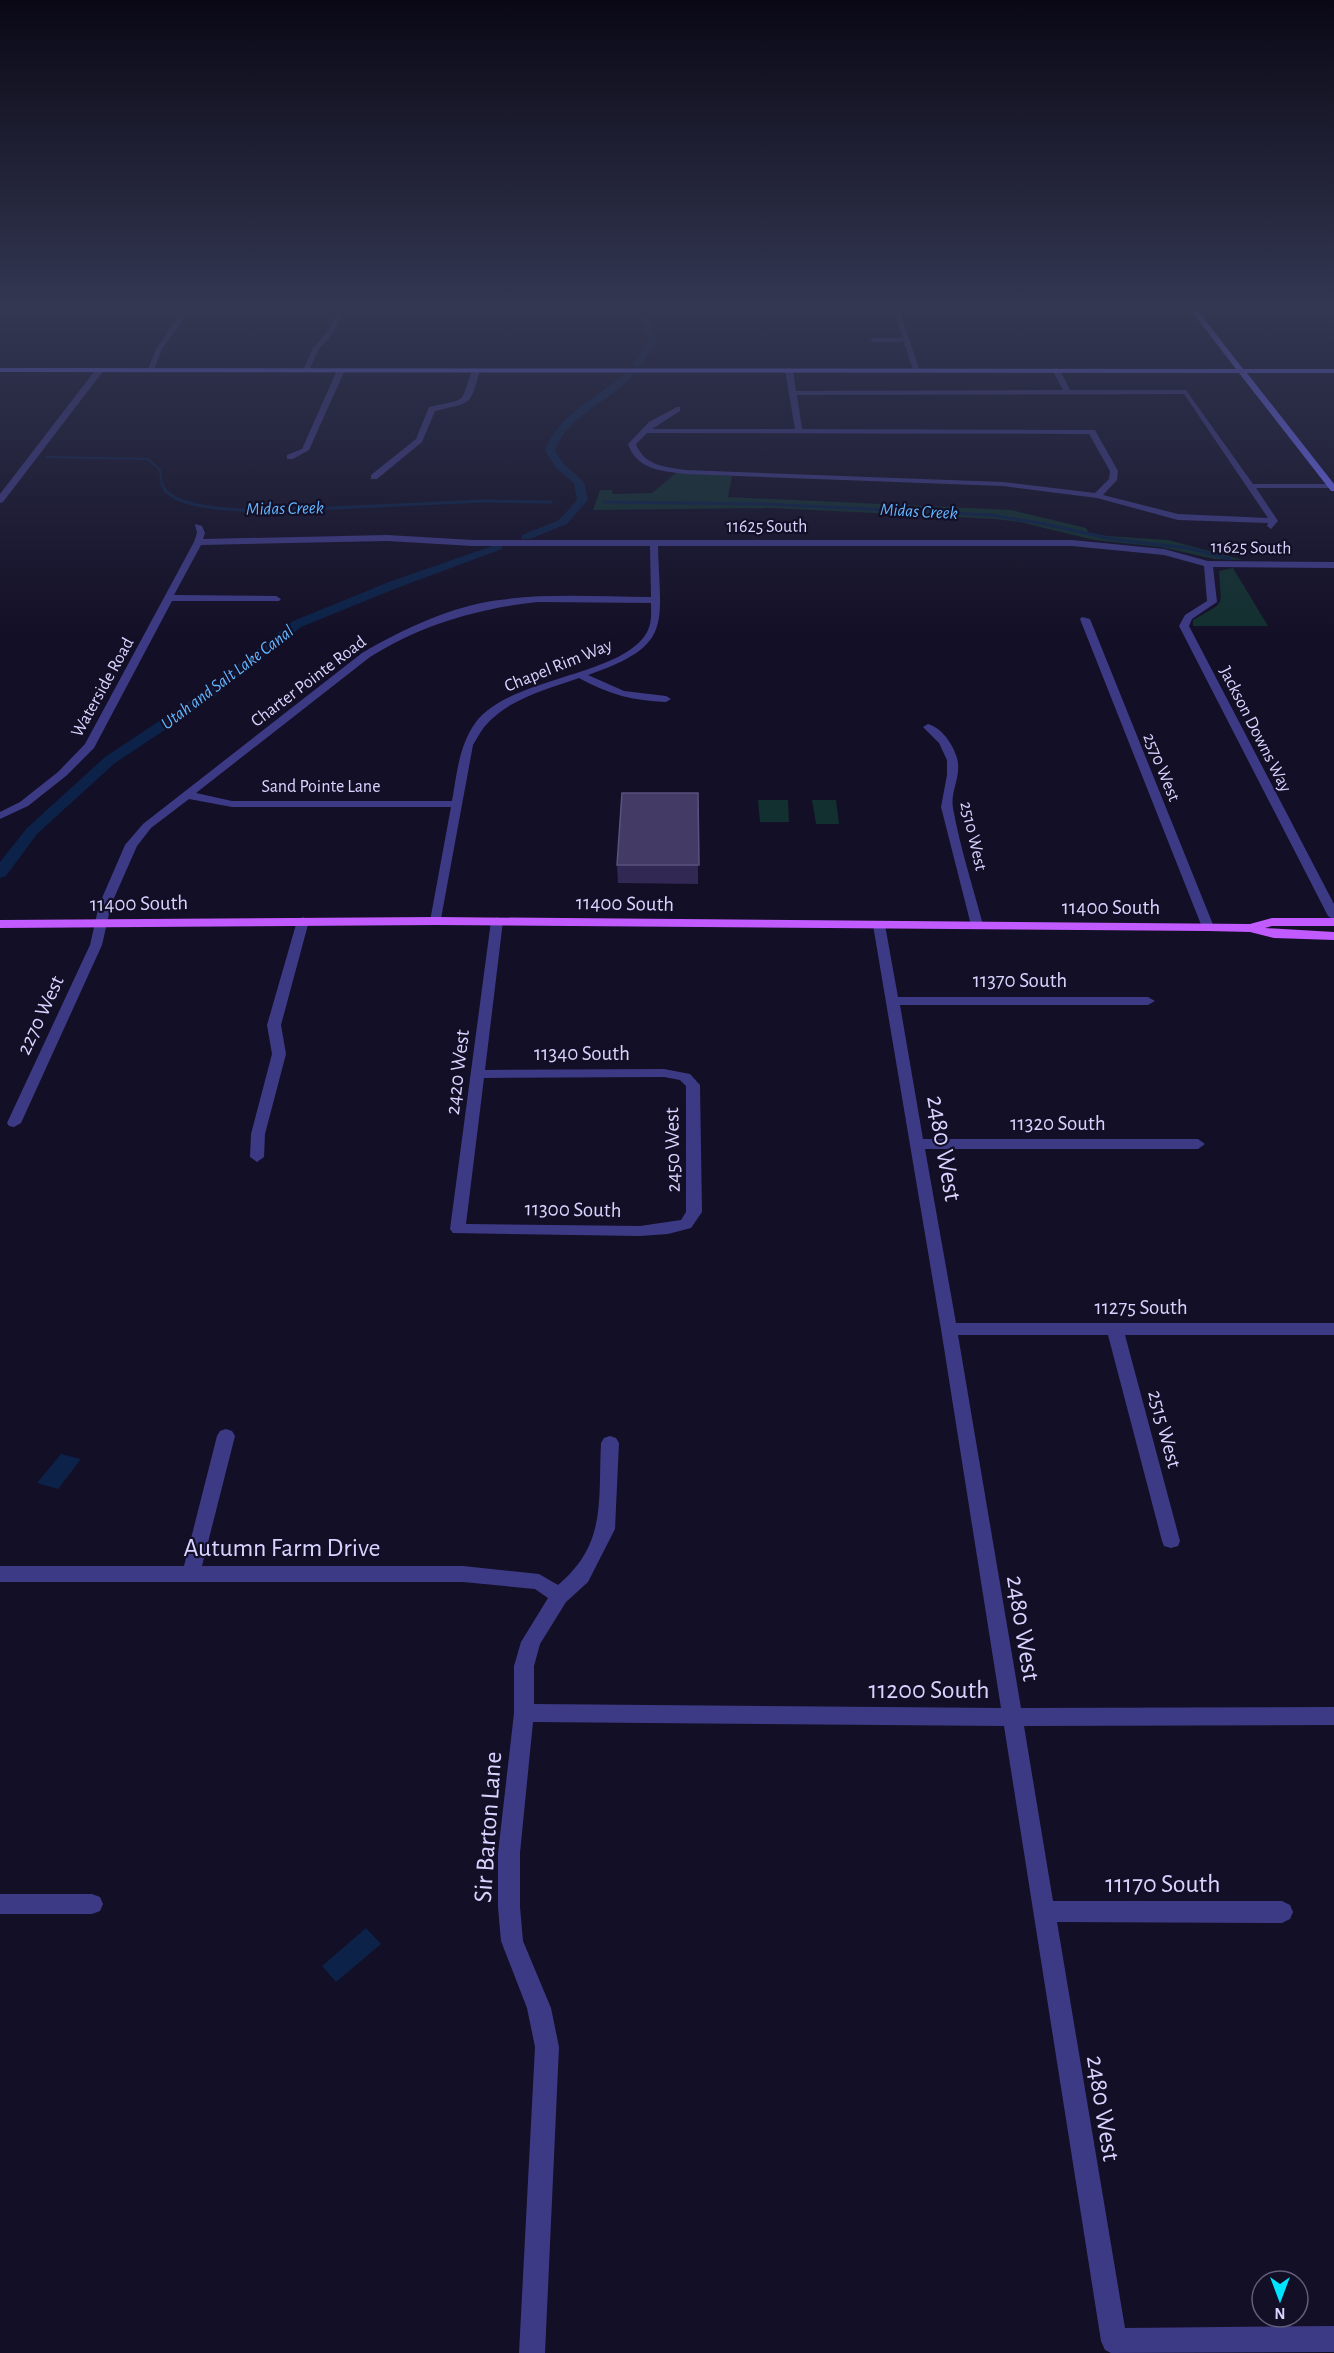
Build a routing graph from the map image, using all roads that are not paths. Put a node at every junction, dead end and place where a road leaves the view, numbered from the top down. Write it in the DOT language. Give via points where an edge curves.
graph roads {
  1 [pos="63,418"];
  2 [pos="319,418"];
  3 [pos="428,418"];
  4 [pos="664,418"];
  5 [pos="797,418"];
  6 [pos="1204,418"];
  7 [pos="1278,418"];
  8 [pos="644,431"];
  9 [pos="799,432"];
  10 [pos="290,457"];
  11 [pos="374,477"];
  12 [pos="1250,486"];
  13 [pos="1333,487"];
  14 [pos="1097,496"];
  15 [pos="0,500"];
  16 [pos="198,526"];
  17 [pos="198,542"];
  18 [pos="654,542"];
  19 [pos="1208,564"];
  20 [pos="1334,566"];
  21 [pos="169,598"];
  22 [pos="276,599"];
  23 [pos="654,600"];
  24 [pos="1084,619"];
  25 [pos="579,674"];
  26 [pos="666,699"];
  27 [pos="928,727"];
  28 [pos="186,795"];
  29 [pos="457,804"];
  30 [pos="0,816"];
  31 [pos="1334,916"];
  32 [pos="303,921"];
  33 [pos="436,921"];
  34 [pos="497,921"];
  35 [pos="1334,922"];
  36 [pos="102,923"];
  37 [pos="0,924"];
  38 [pos="879,925"];
  39 [pos="977,925"];
  40 [pos="1208,927"];
  41 [pos="1251,928"];
  42 [pos="1334,936"];
  43 [pos="893,1001"];
  44 [pos="1148,1001"];
  45 [pos="478,1074"];
  46 [pos="685,1077"];
  47 [pos="14,1124"];
  48 [pos="918,1144"];
  49 [pos="1198,1144"];
  50 [pos="257,1157"];
  51 [pos="686,1224"];
  52 [pos="458,1229"];
  53 [pos="949,1329"];
  54 [pos="1115,1329"];
  55 [pos="1334,1329"];
  56 [pos="226,1436"];
  57 [pos="610,1443"];
  58 [pos="1171,1541"];
  59 [pos="0,1574"];
  60 [pos="190,1574"];
  61 [pos="559,1596"];
  62 [pos="524,1713"];
  63 [pos="1334,1716"];
  64 [pos="1012,1717"];
  65 [pos="0,1904"];
  66 [pos="92,1904"];
  67 [pos="1044,1911"];
  68 [pos="1282,1912"];
  69 [pos="1334,2339"];
  70 [pos="532,2353"];
  1 -- 15 [label="street"];
  2 -- 10 [label="street" via="305,450"];
  3 -- 11 [label="street" via="419,440"];
  4 -- 8 [label="street"];
  5 -- 9 [label="street"];
  6 -- 12 [label="street"];
  7 -- 13 [label="main road"];
  8 -- 9 [label="street"];
  8 -- 14 [label="street" via="632,444 634,454 658,468 1003,484"];
  9 -- 14 [label="street" via="1092,432 1114,471 1113,480"];
  12 -- 13 [label="street"];
  12 -- 14 [label="street" via="1272,525 1178,517"];
  16 -- 17 [label="street"];
  17 -- 18 [label="street, 11625 South" via="387,538 473,543"];
  17 -- 21 [label="street, Waterside Road"];
  18 -- 19 [label="street, 11625 South" via="1072,543 1164,552"];
  18 -- 23 [label="street, Chapel Rim Way"];
  19 -- 20 [label="street, 11625 South"];
  19 -- 31 [label="street, Jackson Downs Way" via="1212,602 1185,621 1186,630"];
  21 -- 22 [label="street"];
  21 -- 30 [label="street, Waterside Road" via="90,746 24,804"];
  23 -- 25 [label="street, Chapel Rim Way" via="654,627 646,641 629,654"];
  23 -- 28 [label="street, Charter Pointe Road" via="524,600 484,605 448,616 374,650"];
  24 -- 40 [label="street, 2570 West"];
  25 -- 26 [label="street" via="622,695"];
  25 -- 29 [label="street, Chapel Rim Way" via="518,698 483,720 468,744"];
  27 -- 39 [label="street, 2510 West" via="945,742 952,762 947,807"];
  28 -- 29 [label="street, Sand Pointe Lane" via="240,804"];
  28 -- 36 [label="street, Charter Pointe Road" via="135,838 106,901"];
  29 -- 33 [label="street, Chapel Rim Way"];
  32 -- 33 [label="main road, 11400 South"];
  32 -- 36 [label="main road, 11400 South"];
  32 -- 50 [label="street" via="274,1025 279,1054 258,1134"];
  33 -- 34 [label="main road, 11400 South"];
  34 -- 38 [label="main road, 11400 South"];
  34 -- 45 [label="street, 2420 West"];
  35 -- 41 [label="main road, 11400 South" via="1272,922"];
  36 -- 37 [label="main road, 11400 South"];
  36 -- 47 [label="street, 2270 West" via="96,945"];
  38 -- 39 [label="main road, 11400 South"];
  38 -- 43 [label="street, 2480 West"];
  39 -- 40 [label="main road, 11400 South"];
  40 -- 41 [label="main road, 11400 South"];
  41 -- 42 [label="main road, 11400 South" via="1274,934"];
  43 -- 44 [label="street, 11370 South"];
  43 -- 48 [label="street, 2480 West"];
  45 -- 46 [label="street, 11340 South" via="664,1073"];
  45 -- 52 [label="street, 2420 West"];
  46 -- 51 [label="street, 2450 West" via="693,1085 694,1156 694,1212"];
  48 -- 49 [label="street, 11320 South"];
  48 -- 53 [label="street, 2480 West"];
  51 -- 52 [label="street, 11300 South" via="640,1231"];
  53 -- 54 [label="street, 11275 South"];
  53 -- 64 [label="street, 2480 West"];
  54 -- 55 [label="street, 11275 South"];
  54 -- 58 [label="street, 2515 West"];
  56 -- 60 [label="street"];
  57 -- 61 [label="street, Sir Barton Lane" via="606,1529 581,1577"];
  59 -- 60 [label="street, Autumn Farm Drive"];
  60 -- 61 [label="street, Autumn Farm Drive" via="463,1574 539,1582"];
  61 -- 62 [label="street, Sir Barton Lane" via="531,1642 524,1666"];
  62 -- 64 [label="street, 11200 South"];
  62 -- 70 [label="street, Sir Barton Lane" via="509,1852 509,1907 512,1941 539,2008 547,2047"];
  63 -- 64 [label="street, 11200 South"];
  64 -- 67 [label="street, 2480 West"];
  65 -- 66 [label="street"];
  67 -- 68 [label="street, 11170 South"];
  67 -- 69 [label="street, 2480 West" via="1114,2341"];
}
